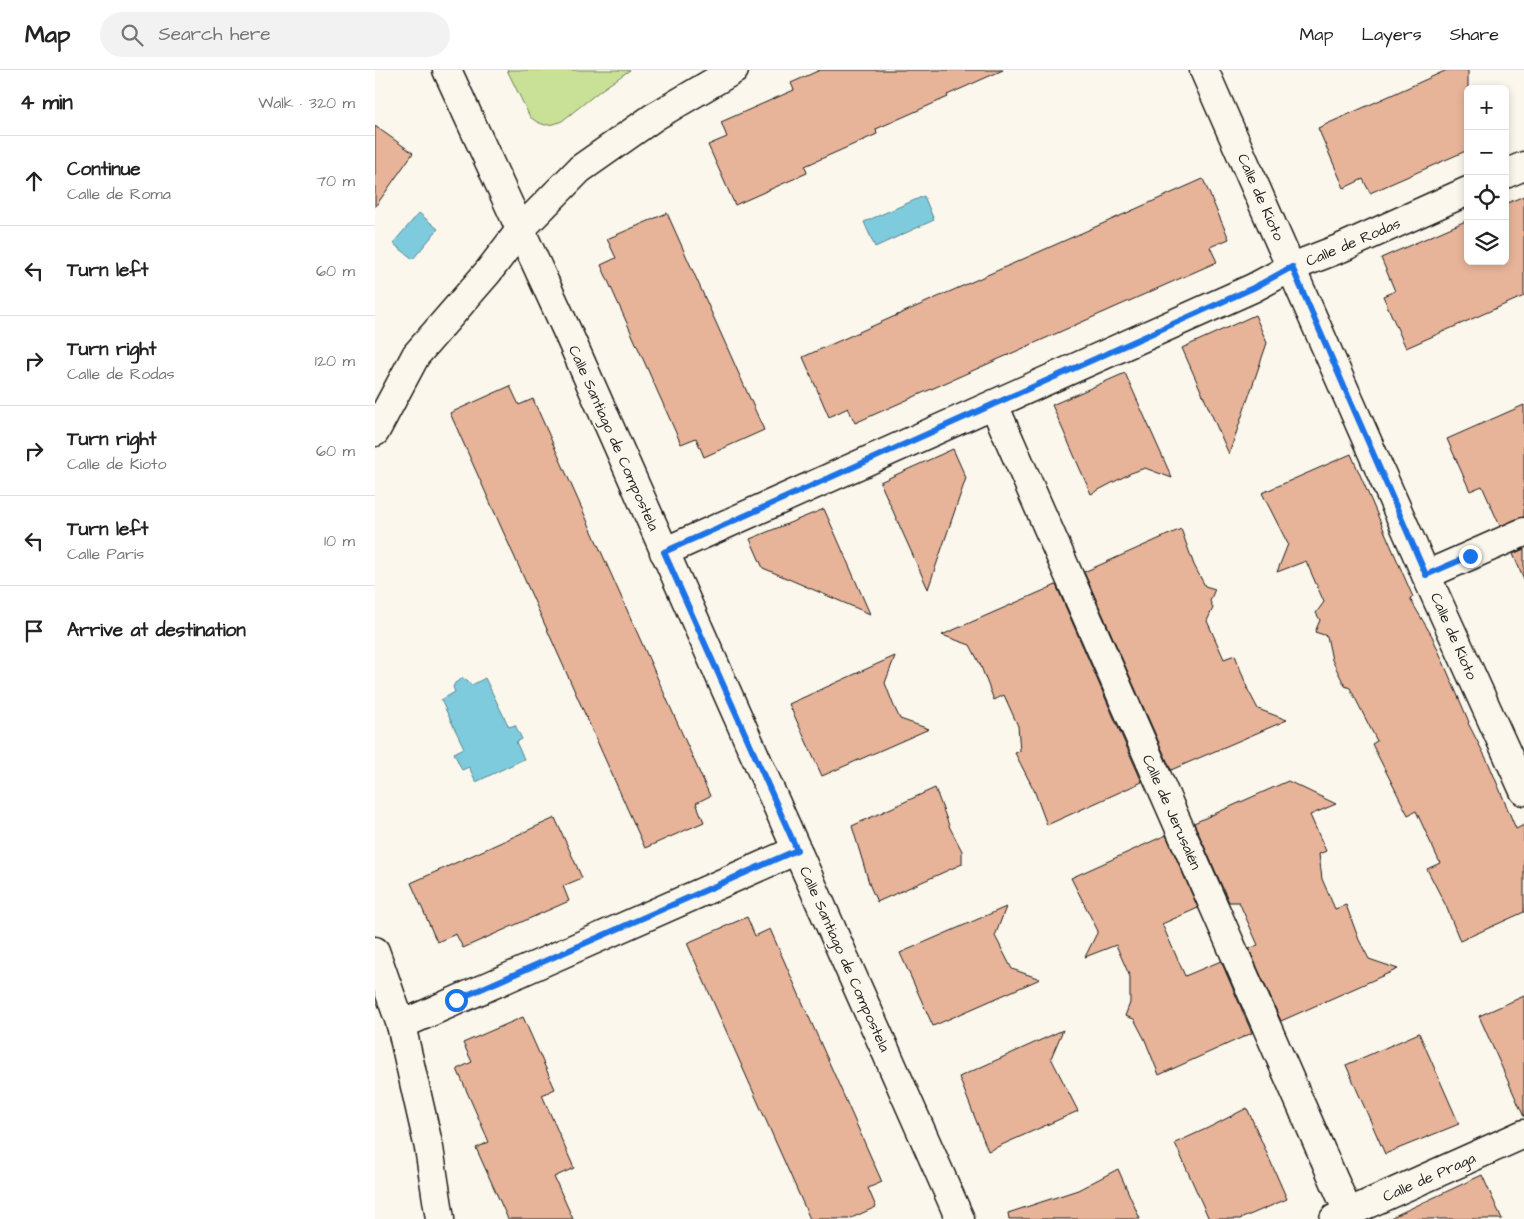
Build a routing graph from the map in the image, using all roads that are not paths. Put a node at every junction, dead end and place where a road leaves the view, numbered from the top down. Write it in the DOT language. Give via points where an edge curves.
graph roads {
  1 [pos="447,70"];
  2 [pos="734,70"];
  3 [pos="1204,70"];
  4 [pos="1524,166"];
  5 [pos="1509,172"];
  6 [pos="1464,193"];
  7 [pos="521,229"];
  8 [pos="1292,267"];
  9 [pos="994,405"];
  10 [pos="375,432"];
  11 [pos="1524,532"];
  12 [pos="664,552"];
  13 [pos="1426,575"];
  14 [pos="1524,791"];
  15 [pos="797,850"];
  16 [pos="375,951"];
  17 [pos="401,1025"];
  18 [pos="1524,1134"];
  19 [pos="1344,1217"];
  20 [pos="440,1219"];
  21 [pos="959,1219"];
  1 -- 7 [label="street, Calle Santiago de Compostela"];
  2 -- 7 [label="street" via="654,117 580,169"];
  3 -- 8 [label="street, Calle de Kioto"];
  4 -- 5 [label="street"];
  6 -- 8 [label="street, Calle de Rodas"];
  7 -- 10 [label="street" via="416,355"];
  7 -- 12 [label="street, Calle Santiago de Compostela"];
  8 -- 9 [label="street, Calle de Rodas" via="1253,288"];
  8 -- 13 [label="street, Calle de Kioto"];
  9 -- 12 [label="street, Calle de Rodas"];
  9 -- 19 [label="street, Calle de Jerusalén"];
  11 -- 13 [label="street"];
  12 -- 15 [label="street, Calle Santiago de Compostela"];
  13 -- 14 [label="street, Calle de Kioto"];
  15 -- 17 [label="street"];
  15 -- 21 [label="street, Calle Santiago de Compostela"];
  16 -- 17 [label="street"];
  17 -- 20 [label="street" via="429,1148"];
  18 -- 19 [label="street, Calle de Praga"];
}
